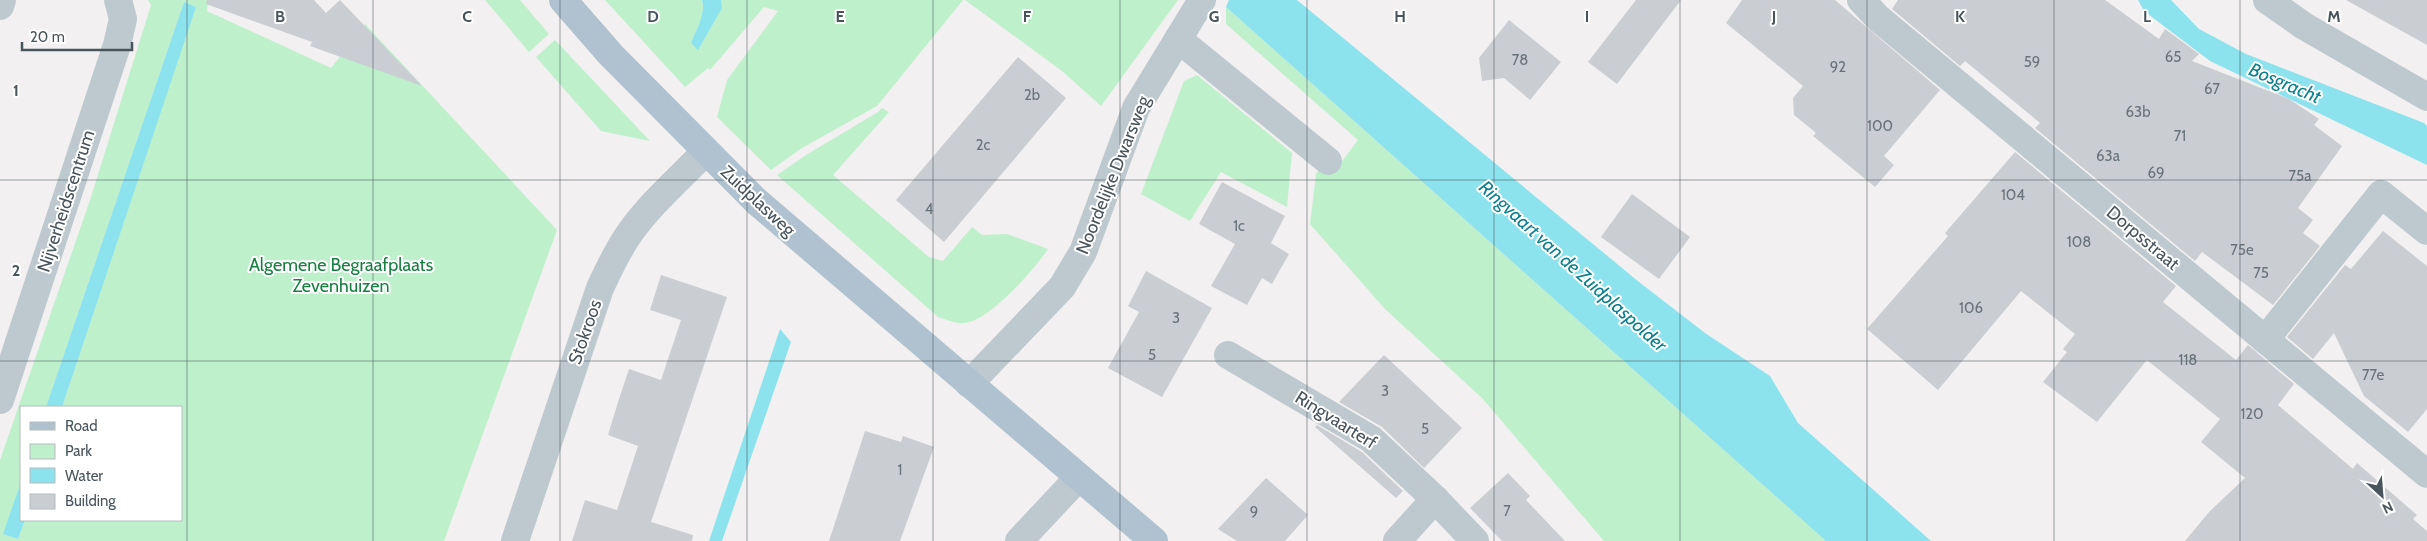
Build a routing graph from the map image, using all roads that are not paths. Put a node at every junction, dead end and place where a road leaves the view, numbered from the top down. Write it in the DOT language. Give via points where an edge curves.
graph roads {
  1 [pos="2,0"];
  2 [pos="118,0"];
  3 [pos="563,0"];
  4 [pos="1202,0"];
  5 [pos="1861,0"];
  6 [pos="2267,0"];
  7 [pos="0,6"];
  8 [pos="1178,39"];
  9 [pos="2427,97"];
  10 [pos="705,152"];
  11 [pos="1328,161"];
  12 [pos="2427,231"];
  13 [pos="2265,340"];
  14 [pos="1228,355"];
  15 [pos="969,384"];
  16 [pos="0,400"];
  17 [pos="2427,474"];
  18 [pos="1078,478"];
  19 [pos="1435,499"];
  20 [pos="515,541"];
  21 [pos="1019,541"];
  22 [pos="1154,541"];
  23 [pos="1397,541"];
  24 [pos="1475,541"];
  1 -- 7 [label="street"];
  2 -- 16 [label="street, Nijverheidscentrum" via="123,19 117,45"];
  3 -- 10 [label="main road, Zuidplasweg"];
  4 -- 8 [label="street, Noordelijke Dwarsweg"];
  5 -- 13 [label="street, Dorpsstraat" via="1936,67"];
  6 -- 9 [label="street" via="2304,26"];
  8 -- 11 [label="street"];
  8 -- 15 [label="street, Noordelijke Dwarsweg" via="1136,108 1083,252 1062,287"];
  10 -- 15 [label="main road, Zuidplasweg" via="756,201"];
  10 -- 20 [label="street, Stokroos" via="645,214 614,259 600,288"];
  12 -- 13 [label="street" via="2381,194"];
  13 -- 17 [label="street, Dorpsstraat"];
  14 -- 19 [label="street, Ringvaarterf" via="1371,438"];
  15 -- 18 [label="main road, Zuidplasweg"];
  18 -- 21 [label="street"];
  18 -- 22 [label="main road, Zuidplasweg"];
  19 -- 23 [label="street"];
  19 -- 24 [label="street, Ringvaarterf"];
}
